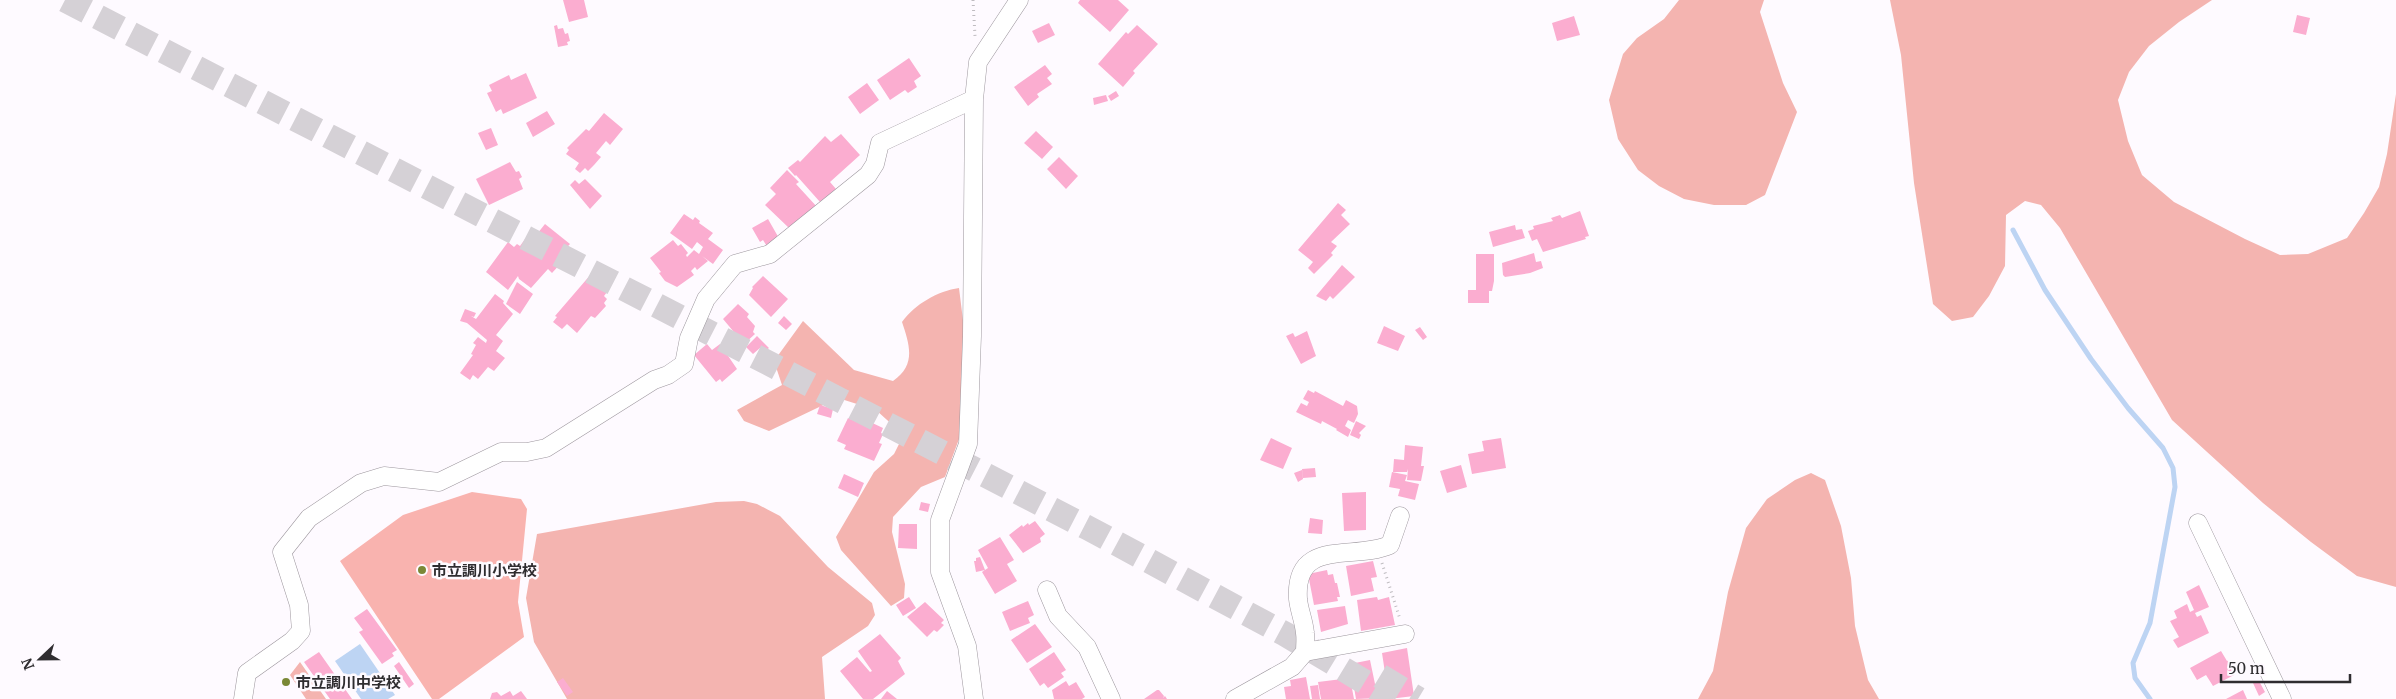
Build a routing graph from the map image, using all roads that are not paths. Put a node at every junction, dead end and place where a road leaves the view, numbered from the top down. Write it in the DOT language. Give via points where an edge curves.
graph roads {
  1 [pos="1019,0"];
  2 [pos="974,99"];
  3 [pos="1400,516"];
  4 [pos="2198,523"];
  5 [pos="1047,590"];
  6 [pos="1405,634"];
  7 [pos="1305,652"];
  8 [pos="243,699"];
  9 [pos="974,699"];
  10 [pos="1111,699"];
  11 [pos="1235,699"];
  12 [pos="2282,699"];
  1 -- 2 [label="street" via="978,62"];
  2 -- 8 [label="street" via="880,143 868,176 770,254 736,264 706,300 689,338 684,364 668,375 654,380 546,448 501,452 439,482 384,476 361,484 309,518 282,552 298,605 301,631 292,642 247,673"];
  2 -- 9 [label="street" via="968,444 940,520 940,572 967,646"];
  3 -- 7 [label="street" via="1390,545 1378,550 1321,555 1309,562 1298,576"];
  4 -- 12 [label="street"];
  5 -- 10 [label="street" via="1058,616 1087,647"];
  6 -- 7 [label="street"];
  7 -- 11 [label="street" via="1292,667"];
}
